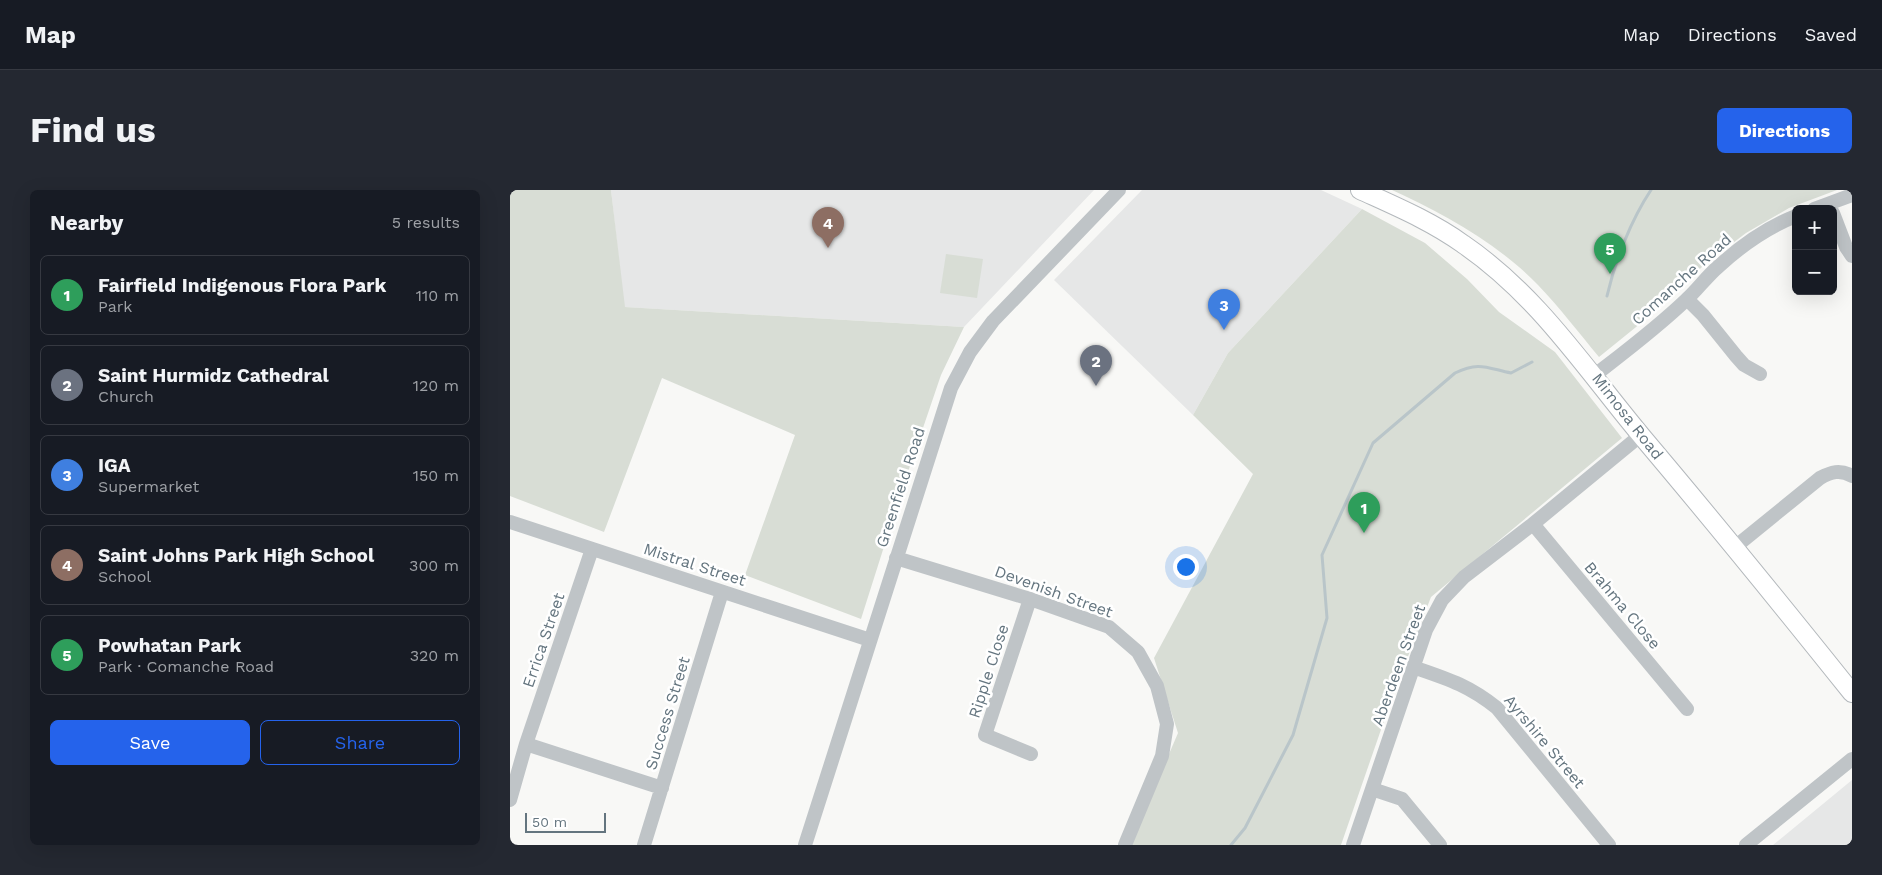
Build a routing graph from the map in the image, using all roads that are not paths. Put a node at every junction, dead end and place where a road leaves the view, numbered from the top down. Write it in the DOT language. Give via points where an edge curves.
graph roads {
  1 [pos="1118,190"];
  2 [pos="1360,190"];
  3 [pos="1852,195"];
  4 [pos="1836,205"];
  5 [pos="1792,218"];
  6 [pos="1837,224"];
  7 [pos="1852,256"];
  8 [pos="1687,299"];
  9 [pos="1760,374"];
  10 [pos="1595,375"];
  11 [pos="1641,435"];
  12 [pos="1852,476"];
  13 [pos="510,522"];
  14 [pos="1533,524"];
  15 [pos="1735,547"];
  16 [pos="592,549"];
  17 [pos="896,558"];
  18 [pos="722,592"];
  19 [pos="1030,599"];
  20 [pos="870,640"];
  21 [pos="1414,667"];
  22 [pos="1852,693"];
  23 [pos="1686,709"];
  24 [pos="526,744"];
  25 [pos="1031,754"];
  26 [pos="1852,759"];
  27 [pos="662,788"];
  28 [pos="1372,789"];
  29 [pos="510,800"];
  30 [pos="644,845"];
  31 [pos="805,845"];
  32 [pos="1125,845"];
  33 [pos="1353,845"];
  34 [pos="1440,845"];
  35 [pos="1609,845"];
  36 [pos="1746,845"];
  1 -- 17 [label="street, Greenfield Road" via="993,321 970,352 951,388"];
  2 -- 10 [label="main road, Mimosa Road" via="1431,224 1492,265 1538,309"];
  3 -- 4 [label="street"];
  5 -- 8 [label="street, Comanche Road" via="1752,240 1718,266"];
  6 -- 7 [label="street"];
  8 -- 9 [label="street" via="1736,356"];
  8 -- 10 [label="street, Comanche Road"];
  10 -- 11 [label="main road, Mimosa Road"];
  11 -- 14 [label="street, Aberdeen Street"];
  11 -- 15 [label="main road, Mimosa Road"];
  12 -- 15 [label="street" via="1833,471 1820,478"];
  13 -- 16 [label="street, Mistral Street"];
  14 -- 21 [label="street, Aberdeen Street" via="1464,577 1442,600 1426,630"];
  14 -- 23 [label="street, Brahma Close"];
  15 -- 22 [label="main road, Mimosa Road"];
  16 -- 18 [label="street, Mistral Street"];
  16 -- 24 [label="street, Errica Street"];
  17 -- 19 [label="street, Devenish Street"];
  17 -- 20 [label="street, Greenfield Road"];
  18 -- 20 [label="street, Mistral Street"];
  18 -- 27 [label="street, Success Street"];
  19 -- 25 [label="street, Ripple Close" via="985,736"];
  19 -- 32 [label="street, Devenish Street" via="1110,627 1138,652 1157,686 1167,724 1162,756"];
  20 -- 31 [label="street, Greenfield Road"];
  21 -- 28 [label="street, Aberdeen Street"];
  21 -- 35 [label="street, Ayrshire Street" via="1457,682 1497,708"];
  24 -- 27 [label="street"];
  24 -- 29 [label="street, Errica Street"];
  26 -- 36 [label="street"];
  27 -- 30 [label="street, Success Street"];
  28 -- 33 [label="street, Aberdeen Street"];
  28 -- 34 [label="street" via="1402,799"];
}
